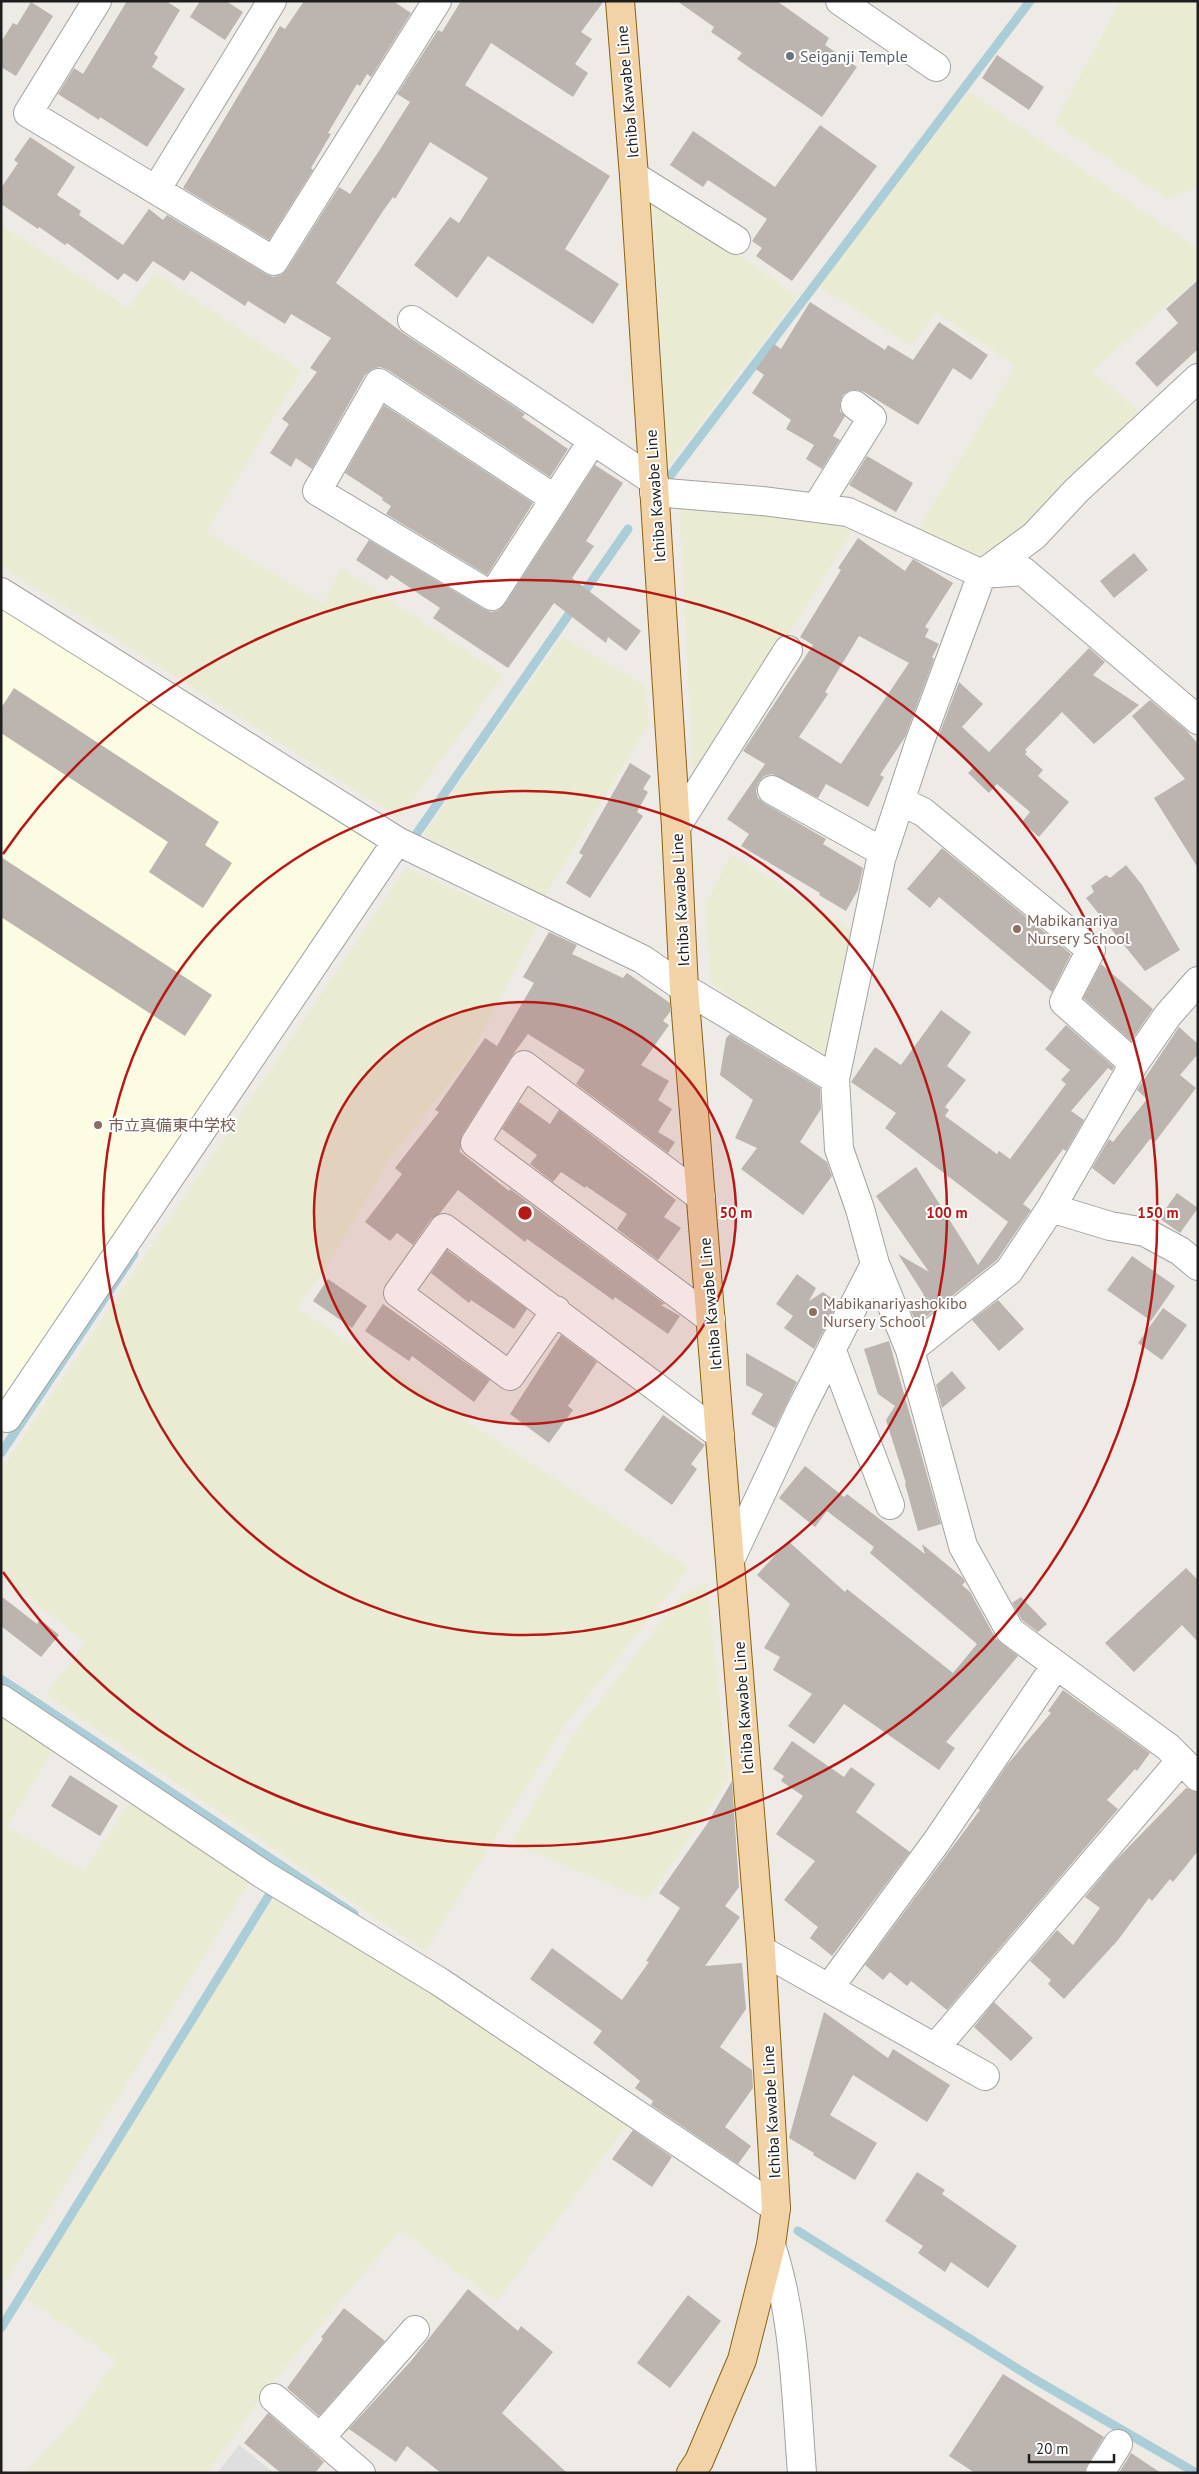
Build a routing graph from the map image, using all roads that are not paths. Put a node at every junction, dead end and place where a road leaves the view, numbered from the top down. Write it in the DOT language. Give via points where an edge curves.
graph roads {
  1 [pos="98,1"];
  2 [pos="272,1"];
  3 [pos="436,1"];
  4 [pos="620,1"];
  5 [pos="840,1"];
  6 [pos="936,67"];
  7 [pos="634,176"];
  8 [pos="156,190"];
  9 [pos="736,240"];
  10 [pos="412,320"];
  11 [pos="1198,378"];
  12 [pos="855,405"];
  13 [pos="593,440"];
  14 [pos="654,486"];
  15 [pos="555,499"];
  16 [pos="816,508"];
  17 [pos="982,574"];
  18 [pos="1,592"];
  19 [pos="788,650"];
  20 [pos="1198,720"];
  21 [pos="772,790"];
  22 [pos="900,801"];
  23 [pos="676,827"];
  24 [pos="397,841"];
  25 [pos="883,852"];
  26 [pos="1198,981"];
  27 [pos="684,988"];
  28 [pos="1134,1064"];
  29 [pos="835,1078"];
  30 [pos="701,1197"];
  31 [pos="1052,1208"];
  32 [pos="875,1264"];
  33 [pos="1198,1266"];
  34 [pos="556,1310"];
  35 [pos="711,1319"];
  36 [pos="910,1350"];
  37 [pos="832,1352"];
  38 [pos="1,1415"];
  39 [pos="720,1435"];
  40 [pos="890,1505"];
  41 [pos="731,1558"];
  42 [pos="1056,1665"];
  43 [pos="1,1699"];
  44 [pos="1189,1769"];
  45 [pos="762,1950"];
  46 [pos="829,1988"];
  47 [pos="935,2048"];
  48 [pos="985,2076"];
  49 [pos="776,2208"];
  50 [pos="771,2245"];
  51 [pos="415,2330"];
  52 [pos="274,2398"];
  53 [pos="320,2438"];
  54 [pos="1118,2444"];
  55 [pos="361,2473"];
  56 [pos="691,2473"];
  57 [pos="802,2473"];
  58 [pos="1100,2473"];
  1 -- 8 [label="street" via="28,112"];
  2 -- 8 [label="street"];
  3 -- 8 [label="street" via="274,261"];
  4 -- 7 [label="main road, Ichiba Kawabe Line"];
  5 -- 6 [label="street"];
  7 -- 9 [label="street"];
  7 -- 14 [label="main road, Ichiba Kawabe Line"];
  10 -- 13 [label="street"];
  11 -- 17 [label="street" via="1078,490 1034,536"];
  12 -- 16 [label="street" via="872,418"];
  13 -- 14 [label="street"];
  13 -- 15 [label="street"];
  14 -- 16 [label="street"];
  14 -- 23 [label="main road, Ichiba Kawabe Line"];
  15 -- 15 [label="street" via="492,596 317,491 379,382"];
  16 -- 17 [label="street" via="848,512"];
  17 -- 20 [label="street" via="1023,571"];
  17 -- 22 [label="street"];
  18 -- 24 [label="street"];
  19 -- 23 [label="street"];
  21 -- 25 [label="street"];
  22 -- 25 [label="street"];
  22 -- 28 [label="street" via="923,812 1091,950 1064,1002"];
  23 -- 27 [label="main road, Ichiba Kawabe Line"];
  24 -- 27 [label="street" via="642,959"];
  24 -- 38 [label="street" via="7,1418"];
  25 -- 29 [label="street"];
  26 -- 28 [label="street" via="1168,1015"];
  27 -- 29 [label="street"];
  27 -- 30 [label="main road, Ichiba Kawabe Line"];
  28 -- 31 [label="street"];
  29 -- 32 [label="street" via="839,1149"];
  30 -- 35 [label="main road, Ichiba Kawabe Line"];
  30 -- 35 [label="street" via="524,1065 475,1143"];
  31 -- 33 [label="street" via="1110,1226 1145,1232 1180,1251"];
  31 -- 36 [label="street" via="1009,1271"];
  32 -- 36 [label="street"];
  32 -- 37 [label="street"];
  34 -- 34 [label="street" via="510,1376 398,1293 444,1228"];
  34 -- 39 [label="street"];
  35 -- 39 [label="main road, Ichiba Kawabe Line"];
  36 -- 42 [label="street" via="963,1546 1010,1632"];
  37 -- 40 [label="street"];
  37 -- 41 [label="street" via="800,1411"];
  39 -- 41 [label="main road, Ichiba Kawabe Line"];
  41 -- 45 [label="main road, Ichiba Kawabe Line"];
  42 -- 44 [label="street" via="1168,1747"];
  42 -- 46 [label="street" via="937,1841"];
  43 -- 49 [label="street" via="264,1875 440,1982"];
  44 -- 47 [label="street"];
  45 -- 46 [label="street"];
  45 -- 49 [label="main road, Ichiba Kawabe Line"];
  46 -- 47 [label="street"];
  47 -- 48 [label="street"];
  49 -- 50 [label="main road, Ichiba Kawabe Line"];
  50 -- 56 [label="main road, Ichiba Kawabe Line" via="742,2360"];
  50 -- 57 [label="street" via="782,2279 789,2319"];
  51 -- 53 [label="street"];
  52 -- 53 [label="street"];
  53 -- 55 [label="street"];
  54 -- 58 [label="street"];
}
